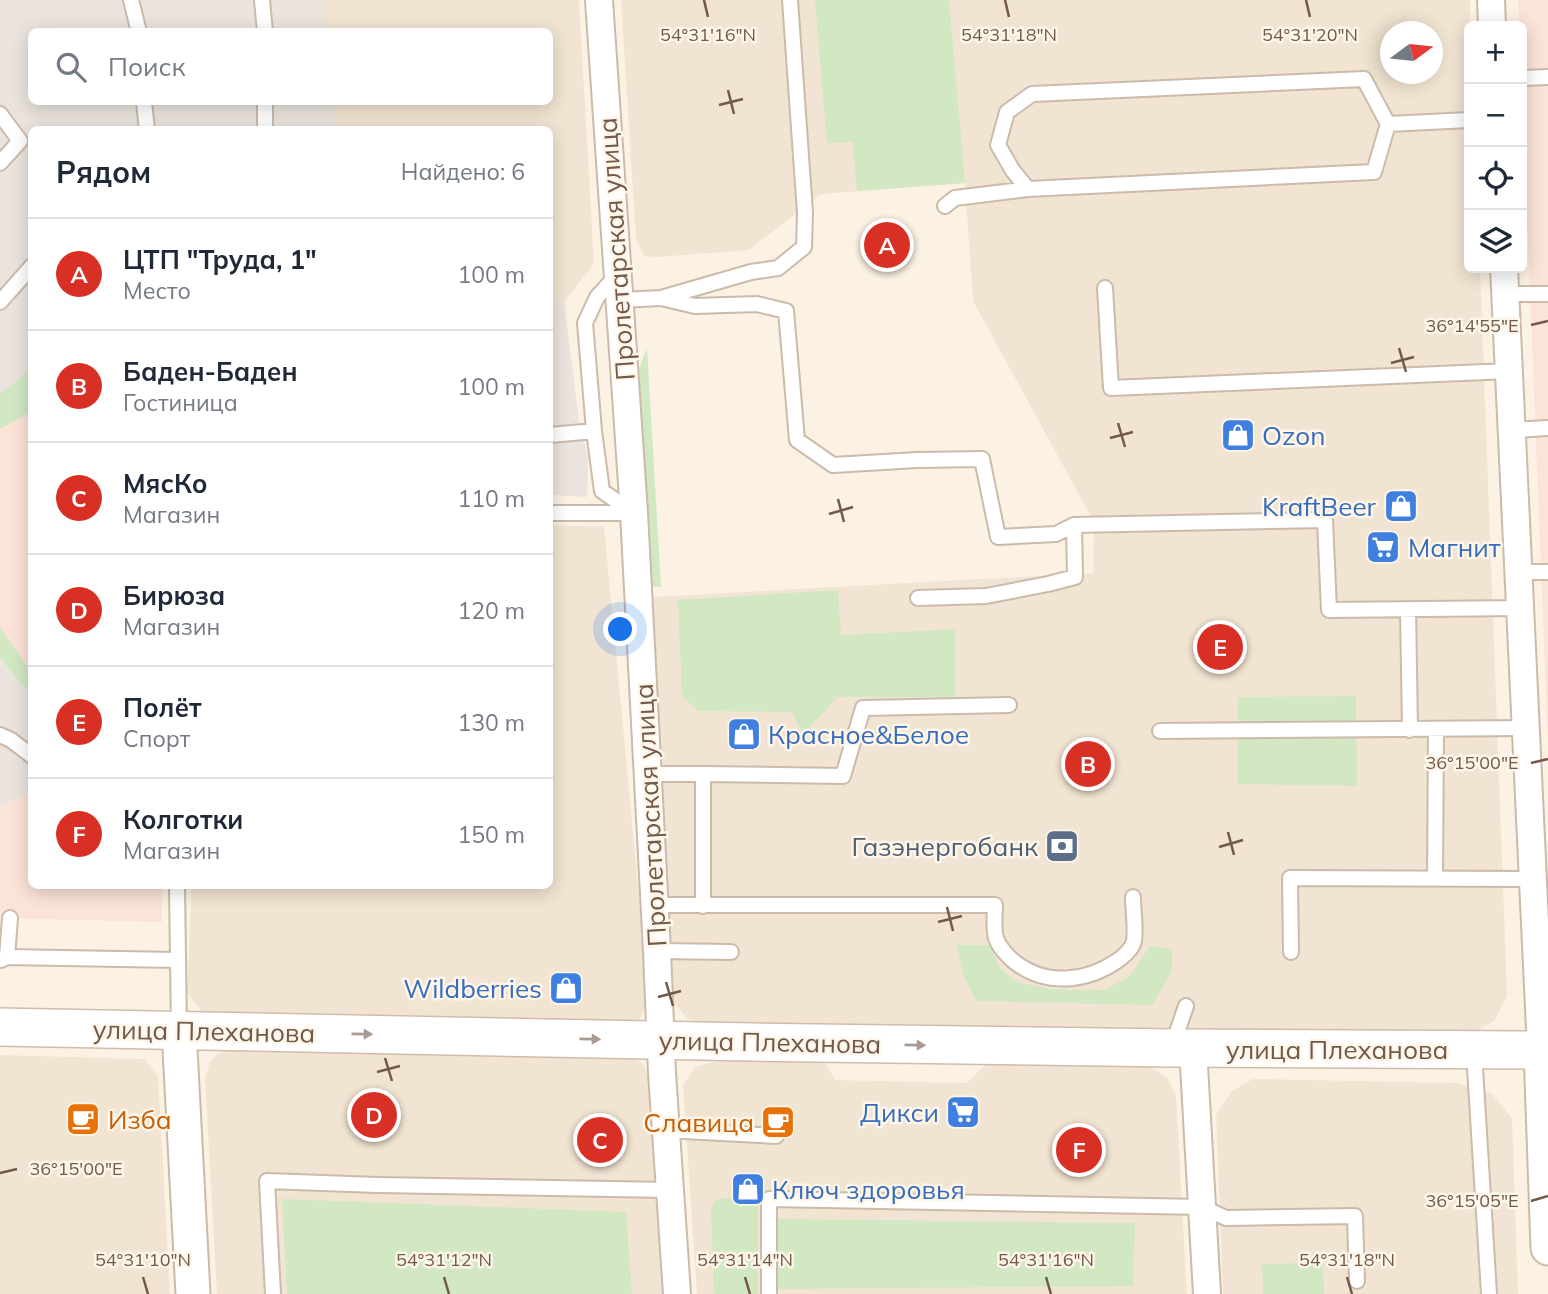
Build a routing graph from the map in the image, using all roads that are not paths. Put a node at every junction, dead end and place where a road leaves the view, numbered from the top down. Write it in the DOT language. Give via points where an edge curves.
graph roads {
  1 [pos="131,0"];
  2 [pos="262,0"];
  3 [pos="599,0"];
  4 [pos="790,0"];
  5 [pos="1491,0"];
  6 [pos="1492,21"];
  7 [pos="138,28"];
  8 [pos="265,28"];
  9 [pos="1548,77"];
  10 [pos="1527,78"];
  11 [pos="144,105"];
  12 [pos="265,105"];
  13 [pos="0,114"];
  14 [pos="1464,120"];
  15 [pos="1388,124"];
  16 [pos="147,126"];
  17 [pos="265,126"];
  18 [pos="0,163"];
  19 [pos="1028,188"];
  20 [pos="945,206"];
  21 [pos="28,270"];
  22 [pos="1504,273"];
  23 [pos="619,287"];
  24 [pos="1105,288"];
  25 [pos="1548,293"];
  26 [pos="1505,294"];
  27 [pos="661,298"];
  28 [pos="0,302"];
  29 [pos="1509,371"];
  30 [pos="1548,428"];
  31 [pos="1513,430"];
  32 [pos="594,431"];
  33 [pos="553,435"];
  34 [pos="553,513"];
  35 [pos="634,513"];
  36 [pos="1074,525"];
  37 [pos="1518,572"];
  38 [pos="1548,572"];
  39 [pos="918,598"];
  40 [pos="1520,608"];
  41 [pos="1408,610"];
  42 [pos="1009,705"];
  43 [pos="1526,728"];
  44 [pos="1436,729"];
  45 [pos="1410,730"];
  46 [pos="1160,731"];
  47 [pos="4,740"];
  48 [pos="28,754"];
  49 [pos="647,774"];
  50 [pos="703,774"];
  51 [pos="1539,808"];
  52 [pos="1435,879"];
  53 [pos="1533,879"];
  54 [pos="177,889"];
  55 [pos="1133,897"];
  56 [pos="654,905"];
  57 [pos="703,906"];
  58 [pos="10,918"];
  59 [pos="657,951"];
  60 [pos="731,952"];
  61 [pos="1291,952"];
  62 [pos="4,958"];
  63 [pos="177,960"];
  64 [pos="1186,1006"];
  65 [pos="0,1027"];
  66 [pos="179,1030"];
  67 [pos="661,1041"];
  68 [pos="1184,1048"];
  69 [pos="1541,1049"];
  70 [pos="1474,1051"];
  71 [pos="665,1130"];
  72 [pos="776,1136"];
  73 [pos="1546,1148"];
  74 [pos="669,1190"];
  75 [pos="1202,1207"];
  76 [pos="1548,1248"];
  77 [pos="1357,1281"];
  78 [pos="193,1294"];
  79 [pos="273,1294"];
  80 [pos="677,1294"];
  81 [pos="768,1294"];
  82 [pos="1207,1294"];
  83 [pos="1489,1294"];
  1 -- 7 [label="lane"];
  2 -- 8 [label="lane"];
  3 -- 23 [label="street, Пролетарская улица"];
  4 -- 27 [label="lane" via="804,247 778,268"];
  5 -- 6 [label="street"];
  9 -- 10 [label="lane"];
  11 -- 16 [label="lane"];
  12 -- 17 [label="lane"];
  13 -- 18 [label="lane" via="20,141"];
  14 -- 15 [label="lane"];
  15 -- 19 [label="lane" via="1374,172"];
  15 -- 19 [label="lane" via="1364,79 1032,94 1007,111 998,145"];
  19 -- 20 [label="lane" via="955,198"];
  21 -- 28 [label="lane"];
  22 -- 26 [label="street"];
  23 -- 27 [label="lane"];
  23 -- 32 [label="lane" via="597,297 584,323"];
  23 -- 35 [label="street, Пролетарская улица"];
  24 -- 29 [label="lane" via="1111,388"];
  25 -- 26 [label="lane"];
  26 -- 29 [label="street"];
  27 -- 36 [label="lane" via="695,306 757,304 786,312 797,440 833,465 982,459 998,537 1056,534"];
  29 -- 31 [label="street"];
  30 -- 31 [label="lane"];
  31 -- 37 [label="street"];
  32 -- 33 [label="lane"];
  32 -- 35 [label="lane" via="602,491"];
  34 -- 35 [label="lane"];
  35 -- 49 [label="street, Пролетарская улица"];
  36 -- 39 [label="lane" via="1074,577 986,596"];
  36 -- 41 [label="lane" via="1325,520 1329,610"];
  37 -- 38 [label="lane"];
  37 -- 40 [label="street"];
  40 -- 41 [label="lane"];
  40 -- 43 [label="street"];
  41 -- 45 [label="lane"];
  42 -- 50 [label="lane" via="863,708 843,776"];
  43 -- 44 [label="lane"];
  43 -- 51 [label="street"];
  44 -- 45 [label="lane"];
  44 -- 52 [label="lane"];
  45 -- 46 [label="lane"];
  47 -- 48 [label="lane"];
  49 -- 50 [label="lane"];
  49 -- 56 [label="street, Пролетарская улица"];
  50 -- 57 [label="lane"];
  51 -- 53 [label="street"];
  52 -- 53 [label="lane"];
  52 -- 61 [label="lane" via="1290,878"];
  53 -- 69 [label="street"];
  54 -- 63 [label="lane"];
  55 -- 57 [label="lane" via="1134,943 1124,956 1104,970 1063,979 1026,970 1009,957 996,937 995,905"];
  56 -- 57 [label="lane"];
  56 -- 59 [label="street, Пролетарская улица"];
  58 -- 62 [label="lane"];
  59 -- 60 [label="lane"];
  59 -- 67 [label="street, Пролетарская улица"];
  62 -- 63 [label="lane"];
  63 -- 66 [label="lane"];
  64 -- 68 [label="lane" via="1175,1038"];
  65 -- 66 [label="main road, улица Плеханова"];
  66 -- 67 [label="main road, улица Плеханова, one-way"];
  66 -- 78 [label="street"];
  67 -- 68 [label="main road, улица Плеханова, one-way"];
  67 -- 71 [label="street, Пролетарская улица"];
  68 -- 70 [label="main road, улица Плеханова"];
  68 -- 75 [label="street"];
  69 -- 70 [label="main road, улица Плеханова"];
  69 -- 73 [label="street"];
  70 -- 83 [label="lane"];
  71 -- 72 [label="lane"];
  71 -- 74 [label="street, Пролетарская улица"];
  73 -- 76 [label="street"];
  74 -- 79 [label="lane" via="267,1181"];
  74 -- 80 [label="street, Пролетарская улица"];
  75 -- 77 [label="lane" via="1226,1218 1356,1216"];
  75 -- 81 [label="lane" via="769,1199"];
  75 -- 82 [label="street"];
}
